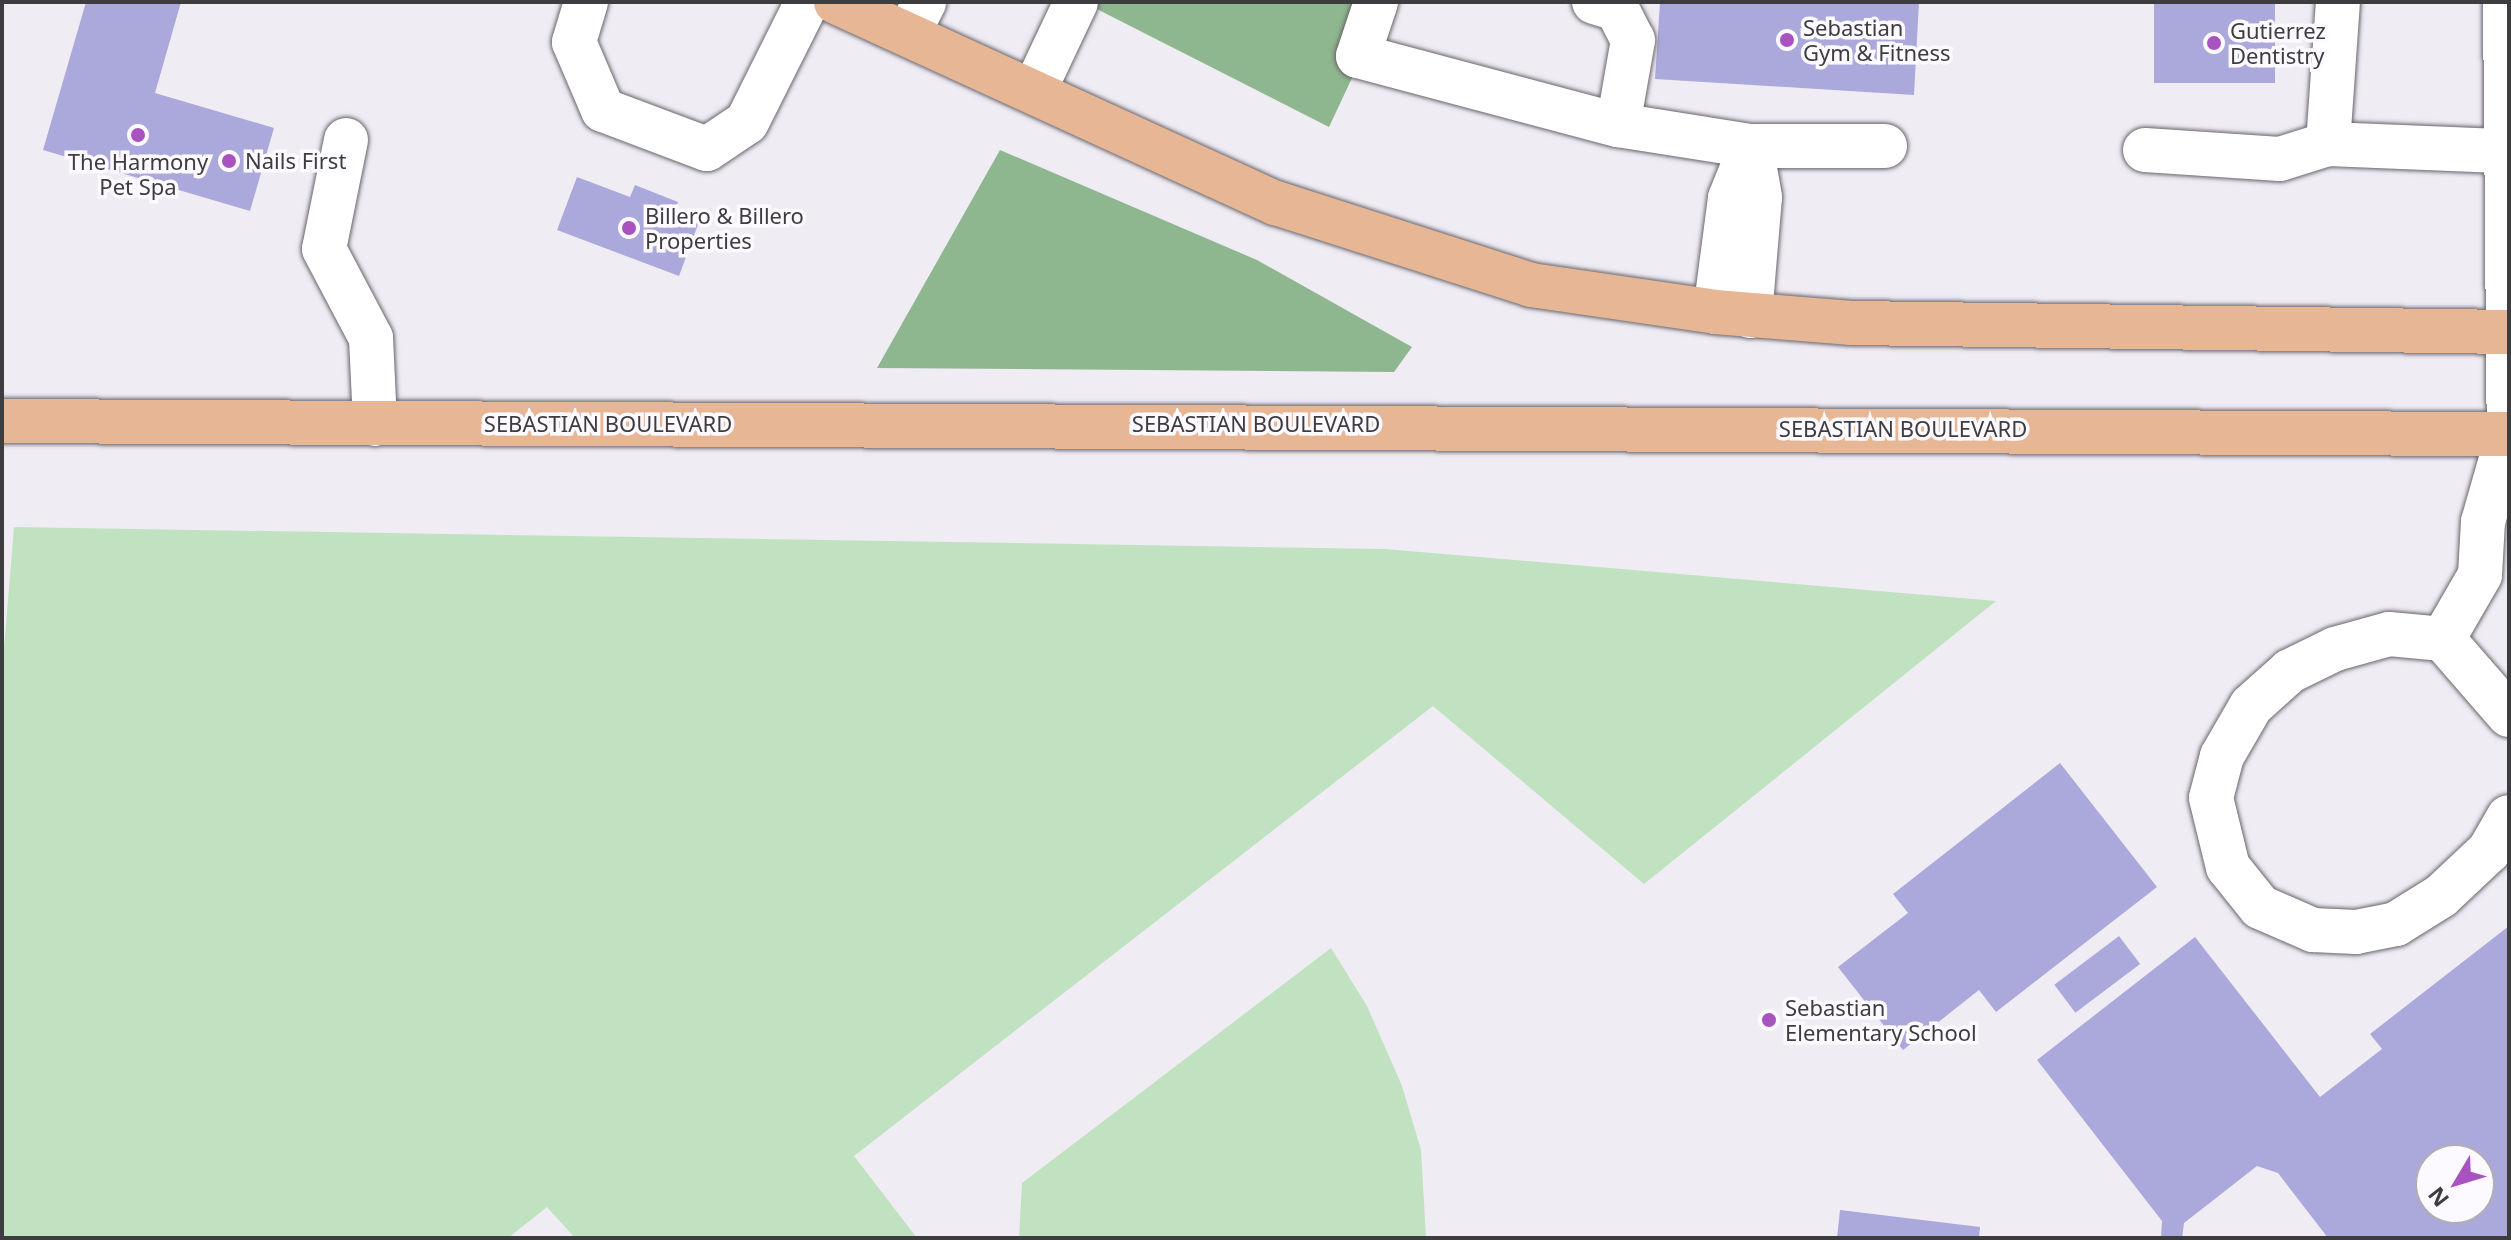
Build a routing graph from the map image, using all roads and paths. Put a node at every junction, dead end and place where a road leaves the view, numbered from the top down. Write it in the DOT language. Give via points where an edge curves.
graph roads {
  1 [pos="586,2"];
  2 [pos="807,2"];
  3 [pos="836,2"];
  4 [pos="1076,2"];
  5 [pos="1376,2"];
  6 [pos="1594,2"];
  7 [pos="2338,2"];
  8 [pos="2505,2"];
  9 [pos="916,18"];
  10 [pos="1034,91"];
  11 [pos="1618,125"];
  12 [pos="2507,127"];
  13 [pos="346,140"];
  14 [pos="2328,144"];
  15 [pos="1751,146"];
  16 [pos="1885,146"];
  17 [pos="2145,150"];
  18 [pos="1732,314"];
  19 [pos="2507,332"];
  20 [pos="2,421"];
  21 [pos="375,424"];
  22 [pos="2509,436"];
  23 [pos="2443,639"];
  24 [pos="2509,715"];
  25 [pos="2509,817"];
  1 -- 2 [label="street" via="574,42 603,110 707,149 747,122"];
  3 -- 9 [label="main road"];
  4 -- 10 [label="street"];
  5 -- 11 [label="street" via="1358,56"];
  6 -- 11 [label="street" via="1617,9 1633,40"];
  7 -- 14 [label="street"];
  8 -- 12 [label="street"];
  9 -- 10 [label="main road"];
  10 -- 18 [label="main road" via="1276,203 1531,285"];
  11 -- 15 [label="street"];
  12 -- 14 [label="street"];
  12 -- 19 [label="street"];
  13 -- 21 [label="street" via="324,249 371,338"];
  14 -- 17 [label="street" via="2280,159"];
  15 -- 16 [label="street"];
  15 -- 18 [label="street" via="1760,197"];
  18 -- 19 [label="main road" via="1852,323"];
  19 -- 22 [label="street"];
  20 -- 21 [label="main road, SEBASTIAN BOULEVARD"];
  21 -- 22 [label="main road, SEBASTIAN BOULEVARD"];
  22 -- 23 [label="street" via="2483,522 2480,575"];
  23 -- 24 [label="street"];
  23 -- 25 [label="street" via="2389,634 2335,649 2290,671 2251,706 2222,756 2211,798 2228,867 2260,907 2313,930 2356,932 2396,924 2441,896 2489,851"];
}
